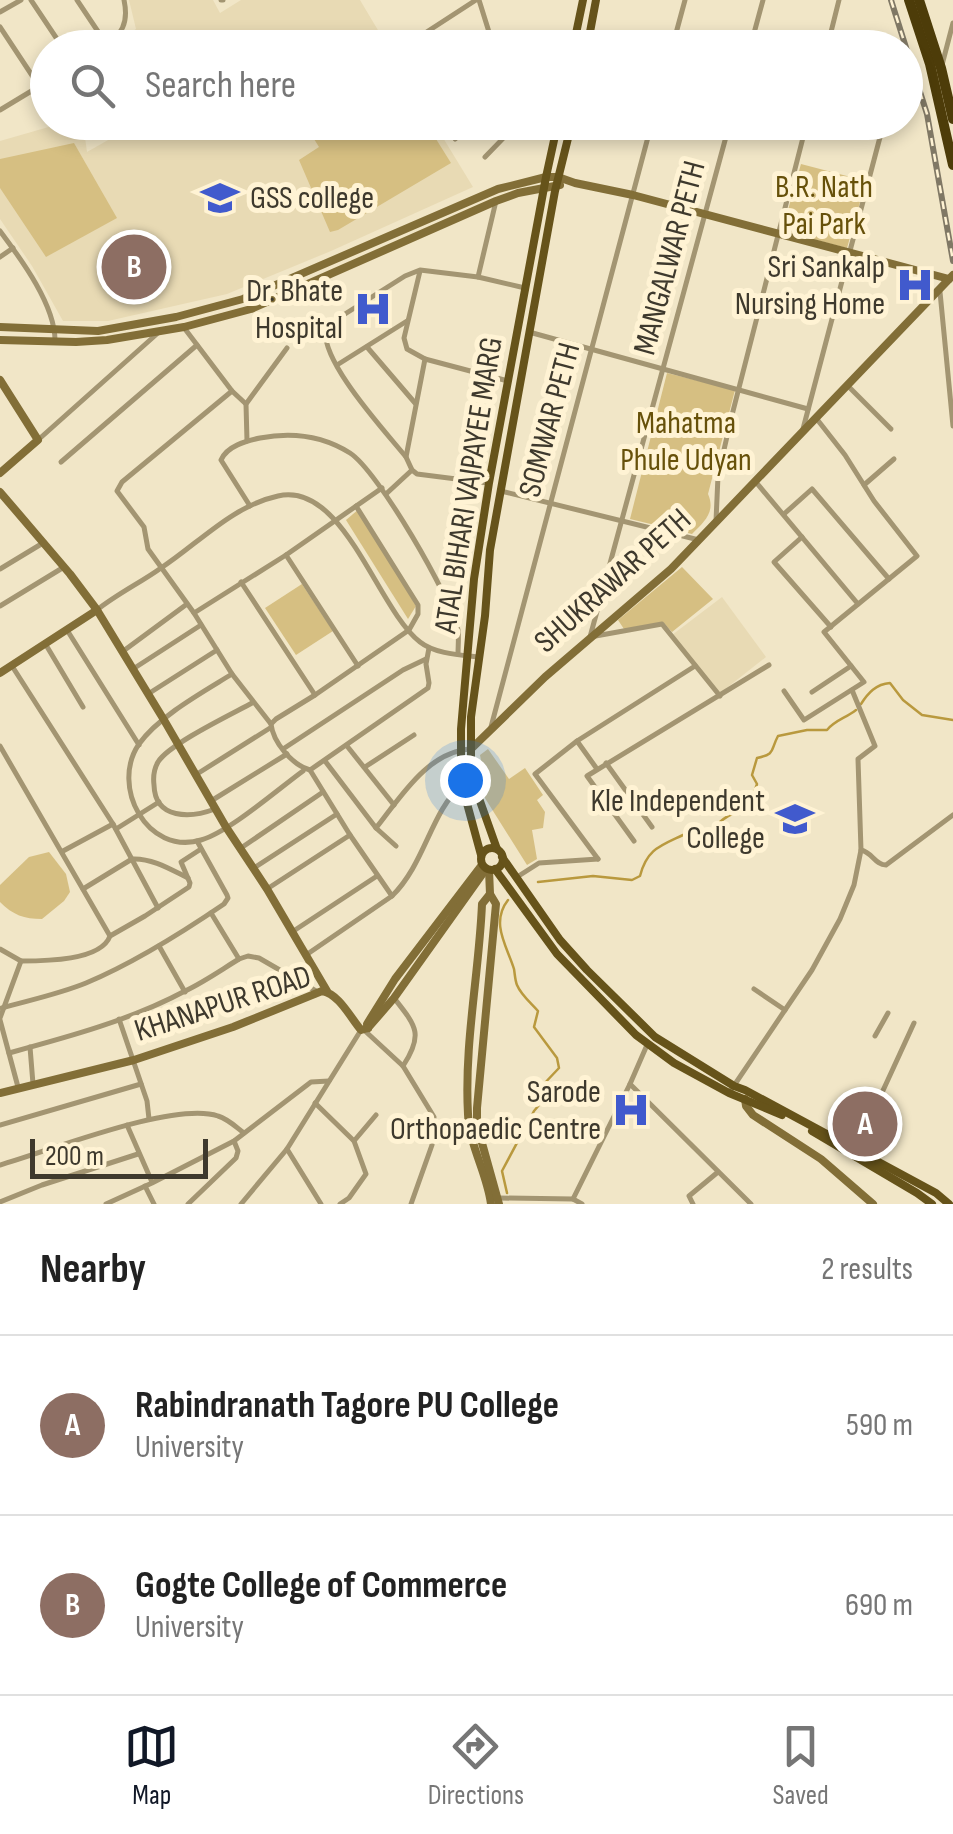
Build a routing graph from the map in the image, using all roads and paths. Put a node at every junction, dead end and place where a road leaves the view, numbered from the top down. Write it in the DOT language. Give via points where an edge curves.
graph roads {
  1 [pos="21,0"];
  2 [pos="31,0"];
  3 [pos="77,0"];
  4 [pos="124,0"];
  5 [pos="478,0"];
  6 [pos="583,0"];
  7 [pos="596,0"];
  8 [pos="685,0"];
  9 [pos="763,0"];
  10 [pos="839,0"];
  11 [pos="909,0"];
  12 [pos="920,0"];
  13 [pos="0,12"];
  14 [pos="953,23"];
  15 [pos="0,27"];
  16 [pos="51,30"];
  17 [pos="95,30"];
  18 [pos="123,30"];
  19 [pos="430,30"];
  20 [pos="488,30"];
  21 [pos="577,30"];
  22 [pos="590,30"];
  23 [pos="677,30"];
  24 [pos="755,30"];
  25 [pos="832,30"];
  26 [pos="919,30"];
  27 [pos="923,43"];
  28 [pos="941,68"];
  29 [pos="30,72"];
  30 [pos="30,91"];
  31 [pos="1,106"];
  32 [pos="953,119"];
  33 [pos="501,140"];
  34 [pos="554,140"];
  35 [pos="567,140"];
  36 [pos="647,140"];
  37 [pos="725,140"];
  38 [pos="805,140"];
  39 [pos="879,140"];
  40 [pos="484,157"];
  41 [pos="953,164"];
  42 [pos="557,181"];
  43 [pos="545,182"];
  44 [pos="633,195"];
  45 [pos="496,201"];
  46 [pos="705,214"];
  47 [pos="0,231"];
  48 [pos="778,234"];
  49 [pos="12,248"];
  50 [pos="850,252"];
  51 [pos="0,257"];
  52 [pos="420,270"];
  53 [pos="951,277"];
  54 [pos="478,278"];
  55 [pos="525,288"];
  56 [pos="939,289"];
  57 [pos="410,320"];
  58 [pos="184,327"];
  59 [pos="0,328"];
  60 [pos="56,330"];
  61 [pos="162,330"];
  62 [pos="530,332"];
  63 [pos="0,340"];
  64 [pos="56,342"];
  65 [pos="196,345"];
  66 [pos="367,347"];
  67 [pos="287,348"];
  68 [pos="592,349"];
  69 [pos="424,359"];
  70 [pos="338,365"];
  71 [pos="663,369"];
  72 [pos="0,380"];
  73 [pos="508,380"];
  74 [pos="847,386"];
  75 [pos="738,390"];
  76 [pos="232,391"];
  77 [pos="415,403"];
  78 [pos="246,404"];
  79 [pos="808,409"];
  80 [pos="816,418"];
  81 [pos="953,426"];
  82 [pos="891,429"];
  83 [pos="802,432"];
  84 [pos="38,440"];
  85 [pos="247,441"];
  86 [pos="406,457"];
  87 [pos="894,459"];
  88 [pos="61,462"];
  89 [pos="412,470"];
  90 [pos="0,473"];
  91 [pos="755,481"];
  92 [pos="488,483"];
  93 [pos="864,485"];
  94 [pos="501,490"];
  95 [pos="384,491"];
  96 [pos="0,492"];
  97 [pos="551,503"];
  98 [pos="250,506"];
  99 [pos="356,506"];
  100 [pos="783,515"];
  101 [pos="336,520"];
  102 [pos="622,520"];
  103 [pos="716,521"];
  104 [pos="802,538"];
  105 [pos="699,540"];
  106 [pos="43,544"];
  107 [pos="0,554"];
  108 [pos="286,555"];
  109 [pos="7,565"];
  110 [pos="64,568"];
  111 [pos="162,568"];
  112 [pos="0,569"];
  113 [pos="889,579"];
  114 [pos="242,582"];
  115 [pos="187,604"];
  116 [pos="858,604"];
  117 [pos="0,606"];
  118 [pos="96,610"];
  119 [pos="194,612"];
  120 [pos="201,625"];
  121 [pos="831,627"];
  122 [pos="67,630"];
  123 [pos="409,630"];
  124 [pos="590,638"];
  125 [pos="46,645"];
  126 [pos="429,648"];
  127 [pos="217,650"];
  128 [pos="122,652"];
  129 [pos="458,654"];
  130 [pos="468,656"];
  131 [pos="480,657"];
  132 [pos="426,659"];
  133 [pos="12,666"];
  134 [pos="358,666"];
  135 [pos="695,666"];
  136 [pos="769,666"];
  137 [pos="852,666"];
  138 [pos="132,669"];
  139 [pos="0,673"];
  140 [pos="232,674"];
  141 [pos="852,690"];
  142 [pos="784,691"];
  143 [pos="812,692"];
  144 [pos="148,694"];
  145 [pos="315,696"];
  146 [pos="720,696"];
  147 [pos="252,703"];
  148 [pos="83,707"];
  149 [pos="164,720"];
  150 [pos="270,726"];
  151 [pos="491,730"];
  152 [pos="414,735"];
  153 [pos="577,742"];
  154 [pos="138,744"];
  155 [pos="179,745"];
  156 [pos="0,746"];
  157 [pos="347,746"];
  158 [pos="466,750"];
  159 [pos="285,752"];
  160 [pos="325,760"];
  161 [pos="606,762"];
  162 [pos="365,767"];
  163 [pos="597,769"];
  164 [pos="307,770"];
  165 [pos="196,774"];
  166 [pos="462,785"];
  167 [pos="323,792"];
  168 [pos="158,802"];
  169 [pos="394,804"];
  170 [pos="213,805"];
  171 [pos="337,814"];
  172 [pos="139,815"];
  173 [pos="953,815"];
  174 [pos="114,827"];
  175 [pos="226,827"];
  176 [pos="652,827"];
  177 [pos="376,828"];
  178 [pos="350,835"];
  179 [pos="197,841"];
  180 [pos="634,841"];
  181 [pos="396,846"];
  182 [pos="241,848"];
  183 [pos="201,849"];
  184 [pos="861,850"];
  185 [pos="62,852"];
  186 [pos="500,853"];
  187 [pos="132,859"];
  188 [pos="487,866"];
  189 [pos="254,868"];
  190 [pos="377,876"];
  191 [pos="517,877"];
  192 [pos="189,878"];
  193 [pos="267,888"];
  194 [pos="83,889"];
  195 [pos="490,894"];
  196 [pos="392,896"];
  197 [pos="158,908"];
  198 [pos="211,913"];
  199 [pos="292,932"];
  200 [pos="110,936"];
  201 [pos="159,946"];
  202 [pos="0,948"];
  203 [pos="306,955"];
  204 [pos="238,959"];
  205 [pos="20,961"];
  206 [pos="754,988"];
  207 [pos="185,992"];
  208 [pos="322,992"];
  209 [pos="394,998"];
  210 [pos="2,1008"];
  211 [pos="785,1010"];
  212 [pos="888,1014"];
  213 [pos="0,1019"];
  214 [pos="119,1019"];
  215 [pos="914,1023"];
  216 [pos="364,1030"];
  217 [pos="874,1036"];
  218 [pos="648,1043"];
  219 [pos="30,1047"];
  220 [pos="9,1053"];
  221 [pos="134,1060"];
  222 [pos="403,1066"];
  223 [pos="329,1081"];
  224 [pos="33,1084"];
  225 [pos="141,1084"];
  226 [pos="630,1084"];
  227 [pos="18,1087"];
  228 [pos="732,1090"];
  229 [pos="0,1092"];
  230 [pos="880,1097"];
  231 [pos="745,1099"];
  232 [pos="315,1104"];
  233 [pos="376,1115"];
  234 [pos="149,1119"];
  235 [pos="0,1126"];
  236 [pos="127,1126"];
  237 [pos="245,1133"];
  238 [pos="234,1141"];
  239 [pos="354,1141"];
  240 [pos="287,1149"];
  241 [pos="138,1154"];
  242 [pos="0,1165"];
  243 [pos="718,1172"];
  244 [pos="149,1185"];
  245 [pos="573,1200"];
  246 [pos="0,1202"];
  247 [pos="496,1202"];
  248 [pos="947,1202"];
  249 [pos="106,1204"];
  250 [pos="154,1204"];
  251 [pos="188,1204"];
  252 [pos="241,1204"];
  253 [pos="321,1204"];
  254 [pos="340,1204"];
  255 [pos="411,1204"];
  256 [pos="582,1204"];
  257 [pos="693,1204"];
  258 [pos="751,1204"];
  259 [pos="873,1204"];
  260 [pos="932,1204"];
  1 -- 13 [label="street"];
  2 -- 16 [label="street"];
  3 -- 17 [label="street"];
  4 -- 18 [label="street"];
  5 -- 19 [label="street"];
  5 -- 20 [label="street"];
  6 -- 21 [label="main road"];
  7 -- 22 [label="main road"];
  8 -- 23 [label="street"];
  9 -- 24 [label="street"];
  10 -- 25 [label="street"];
  11 -- 26 [label="highway"];
  12 -- 28 [label="highway"];
  14 -- 28 [label="street"];
  15 -- 29 [label="street"];
  27 -- 41 [label="highway"];
  28 -- 32 [label="highway"];
  30 -- 31 [label="street"];
  33 -- 40 [label="street"];
  34 -- 43 [label="main road, ATAL BIHARI VAJPAYEE MARG"];
  35 -- 42 [label="main road, ATAL BIHARI VAJPAYEE MARG"];
  36 -- 44 [label="street, SOMWAR PETH"];
  37 -- 46 [label="street, MANGALWAR PETH"];
  38 -- 48 [label="street"];
  39 -- 50 [label="street"];
  42 -- 43 [label="main road"];
  42 -- 44 [label="main road"];
  42 -- 62 [label="main road, ATAL BIHARI VAJPAYEE MARG"];
  43 -- 45 [label="main road"];
  43 -- 55 [label="main road, ATAL BIHARI VAJPAYEE MARG"];
  43 -- 60 [label="main road" via="498,188 244,299 98,331"];
  44 -- 46 [label="main road"];
  44 -- 68 [label="street, SOMWAR PETH"];
  45 -- 54 [label="street"];
  45 -- 58 [label="main road" via="262,305"];
  46 -- 48 [label="main road"];
  46 -- 71 [label="street, MANGALWAR PETH"];
  47 -- 49 [label="street"];
  48 -- 50 [label="main road"];
  48 -- 75 [label="street"];
  49 -- 51 [label="street"];
  49 -- 60 [label="street"];
  50 -- 53 [label="main road"];
  50 -- 79 [label="street"];
  52 -- 54 [label="street"];
  52 -- 57 [label="street"];
  52 -- 70 [label="street" via="326,326"];
  53 -- 56 [label="main road, SHUKRAWAR PETH"];
  54 -- 55 [label="street"];
  55 -- 73 [label="main road, ATAL BIHARI VAJPAYEE MARG"];
  56 -- 74 [label="main road, SHUKRAWAR PETH"];
  56 -- 81 [label="street"];
  57 -- 66 [label="street"];
  57 -- 69 [label="street" via="404,344"];
  58 -- 61 [label="main road"];
  58 -- 65 [label="street"];
  59 -- 60 [label="main road"];
  60 -- 64 [label="street"];
  61 -- 64 [label="main road"];
  61 -- 84 [label="street"];
  62 -- 68 [label="street"];
  62 -- 94 [label="main road, ATAL BIHARI VAJPAYEE MARG"];
  63 -- 64 [label="main road"];
  65 -- 76 [label="street"];
  65 -- 88 [label="street"];
  66 -- 70 [label="street"];
  66 -- 77 [label="street"];
  67 -- 78 [label="street"];
  68 -- 71 [label="street"];
  68 -- 97 [label="street, SOMWAR PETH"];
  69 -- 73 [label="street"];
  69 -- 77 [label="street"];
  70 -- 86 [label="street"];
  71 -- 75 [label="street"];
  71 -- 102 [label="street, MANGALWAR PETH"];
  72 -- 84 [label="main road"];
  73 -- 92 [label="main road, ATAL BIHARI VAJPAYEE MARG"];
  74 -- 80 [label="main road, SHUKRAWAR PETH"];
  74 -- 82 [label="street"];
  75 -- 79 [label="street"];
  75 -- 103 [label="street" via="718,476"];
  76 -- 78 [label="street"];
  76 -- 111 [label="street" via="118,487"];
  77 -- 86 [label="street"];
  78 -- 85 [label="street"];
  79 -- 83 [label="street"];
  80 -- 83 [label="main road, SHUKRAWAR PETH"];
  80 -- 93 [label="street"];
  83 -- 91 [label="main road, SHUKRAWAR PETH"];
  84 -- 90 [label="main road"];
  85 -- 95 [label="street" via="314,438 348,452"];
  85 -- 98 [label="street" via="222,460"];
  86 -- 89 [label="street"];
  87 -- 93 [label="street"];
  89 -- 92 [label="street"];
  89 -- 95 [label="street"];
  91 -- 100 [label="street"];
  91 -- 103 [label="main road, SHUKRAWAR PETH"];
  92 -- 130 [label="main road, ATAL BIHARI VAJPAYEE MARG"];
  93 -- 113 [label="street" via="918,556"];
  94 -- 97 [label="street"];
  94 -- 131 [label="main road, ATAL BIHARI VAJPAYEE MARG"];
  95 -- 99 [label="street"];
  95 -- 129 [label="street" via="454,619"];
  96 -- 106 [label="main road"];
  97 -- 102 [label="street"];
  97 -- 151 [label="street, SOMWAR PETH"];
  98 -- 101 [label="street" via="294,494"];
  98 -- 111 [label="street"];
  99 -- 101 [label="street"];
  99 -- 123 [label="street" via="418,605"];
  100 -- 104 [label="street"];
  100 -- 113 [label="street" via="812,488"];
  101 -- 108 [label="street"];
  101 -- 123 [label="street"];
  102 -- 105 [label="street"];
  102 -- 124 [label="street, MANGALWAR PETH"];
  103 -- 105 [label="main road, SHUKRAWAR PETH"];
  104 -- 116 [label="street"];
  104 -- 121 [label="street" via="774,562"];
  105 -- 124 [label="main road, SHUKRAWAR PETH"];
  106 -- 109 [label="street"];
  106 -- 110 [label="main road"];
  107 -- 109 [label="street"];
  108 -- 114 [label="street"];
  108 -- 134 [label="street"];
  109 -- 112 [label="street"];
  110 -- 117 [label="street"];
  110 -- 118 [label="main road"];
  111 -- 115 [label="street"];
  111 -- 118 [label="street"];
  113 -- 116 [label="street"];
  114 -- 119 [label="street"];
  114 -- 145 [label="street"];
  115 -- 119 [label="street"];
  115 -- 128 [label="street"];
  116 -- 121 [label="street"];
  118 -- 122 [label="main road"];
  118 -- 128 [label="main road"];
  119 -- 120 [label="street"];
  120 -- 127 [label="street"];
  120 -- 138 [label="street"];
  121 -- 137 [label="street" via="824,632"];
  122 -- 125 [label="main road"];
  122 -- 154 [label="street"];
  123 -- 126 [label="street"];
  123 -- 134 [label="street"];
  124 -- 135 [label="street" via="662,624"];
  124 -- 151 [label="main road, SHUKRAWAR PETH"];
  125 -- 133 [label="main road"];
  125 -- 148 [label="street"];
  126 -- 129 [label="street"];
  126 -- 132 [label="street"];
  127 -- 140 [label="street"];
  127 -- 144 [label="street"];
  128 -- 138 [label="main road"];
  129 -- 130 [label="street"];
  130 -- 131 [label="street"];
  130 -- 158 [label="main road, ATAL BIHARI VAJPAYEE MARG" via="461,729"];
  131 -- 158 [label="main road, ATAL BIHARI VAJPAYEE MARG"];
  132 -- 157 [label="street" via="428,688"];
  132 -- 159 [label="street"];
  133 -- 139 [label="main road"];
  133 -- 174 [label="street"];
  134 -- 145 [label="street"];
  135 -- 146 [label="street"];
  135 -- 153 [label="street"];
  136 -- 146 [label="street"];
  137 -- 141 [label="street" via="864,682"];
  137 -- 143 [label="street"];
  138 -- 144 [label="main road"];
  140 -- 147 [label="street"];
  140 -- 149 [label="street"];
  141 -- 142 [label="street" via="804,720"];
  141 -- 184 [label="street" via="874,746 858,759"];
  144 -- 149 [label="main road"];
  145 -- 150 [label="street"];
  146 -- 161 [label="street"];
  147 -- 150 [label="street"];
  147 -- 155 [label="street"];
  149 -- 154 [label="street"];
  149 -- 155 [label="main road"];
  150 -- 159 [label="street"];
  150 -- 165 [label="street"];
  151 -- 158 [label="main road, SHUKRAWAR PETH"];
  152 -- 162 [label="street"];
  153 -- 163 [label="street"];
  153 -- 191 [label="street" via="535,774 598,859 539,863"];
  154 -- 172 [label="street" via="129,776"];
  155 -- 165 [label="main road"];
  155 -- 168 [label="street" via="156,767"];
  156 -- 185 [label="street"];
  157 -- 160 [label="street"];
  157 -- 162 [label="street"];
  158 -- 166 [label="main road, ATAL BIHARI VAJPAYEE MARG"];
  158 -- 169 [label="street" via="444,756"];
  158 -- 186 [label="main road, ATAL BIHARI VAJPAYEE MARG"];
  159 -- 164 [label="street"];
  159 -- 170 [label="street"];
  160 -- 164 [label="street"];
  160 -- 177 [label="street"];
  161 -- 163 [label="street"];
  161 -- 176 [label="street"];
  162 -- 169 [label="street"];
  163 -- 180 [label="street" via="587,776"];
  164 -- 167 [label="street"];
  164 -- 175 [label="street"];
  165 -- 170 [label="main road"];
  166 -- 188 [label="main road, ATAL BIHARI VAJPAYEE MARG"];
  166 -- 196 [label="street" via="411,876"];
  167 -- 171 [label="street"];
  167 -- 182 [label="street"];
  168 -- 170 [label="street" via="181,816"];
  168 -- 172 [label="street"];
  169 -- 177 [label="street"];
  170 -- 175 [label="main road"];
  171 -- 178 [label="street"];
  171 -- 189 [label="street"];
  172 -- 174 [label="street"];
  172 -- 179 [label="street" via="159,836"];
  173 -- 184 [label="street" via="886,865"];
  174 -- 185 [label="street"];
  174 -- 187 [label="street"];
  175 -- 179 [label="street"];
  175 -- 182 [label="main road"];
  177 -- 181 [label="street"];
  178 -- 190 [label="street"];
  178 -- 193 [label="street"];
  179 -- 183 [label="street"];
  182 -- 189 [label="main road"];
  183 -- 192 [label="street" via="181,862"];
  183 -- 198 [label="street" via="228,898"];
  184 -- 211 [label="street" via="840,919"];
  185 -- 194 [label="street"];
  186 -- 188 [label="main road" via="502,863"];
  186 -- 188 [label="main road" via="488,849"];
  186 -- 191 [label="main road, ATAL BIHARI VAJPAYEE MARG"];
  187 -- 192 [label="street"];
  187 -- 194 [label="street"];
  187 -- 197 [label="street"];
  188 -- 195 [label="main road"];
  188 -- 209 [label="main road"];
  188 -- 216 [label="main road" via="395,979"];
  188 -- 218 [label="main road" via="556,954"];
  189 -- 193 [label="main road"];
  190 -- 196 [label="street"];
  190 -- 199 [label="street"];
  191 -- 228 [label="main road, ATAL BIHARI VAJPAYEE MARG" via="587,970 655,1036"];
  192 -- 197 [label="street" via="189,887"];
  193 -- 199 [label="main road"];
  194 -- 200 [label="street"];
  195 -- 247 [label="main road" via="496,904 477,1125"];
  195 -- 247 [label="main road" via="482,904 468,1116"];
  196 -- 203 [label="street"];
  197 -- 200 [label="street"];
  198 -- 201 [label="street"];
  198 -- 204 [label="street"];
  199 -- 203 [label="main road"];
  200 -- 205 [label="street" via="76,957"];
  201 -- 207 [label="street"];
  201 -- 210 [label="street" via="85,984"];
  202 -- 205 [label="street"];
  203 -- 208 [label="main road"];
  204 -- 207 [label="street"];
  204 -- 208 [label="street" via="259,958"];
  205 -- 210 [label="street"];
  206 -- 211 [label="street"];
  207 -- 214 [label="street"];
  208 -- 216 [label="main road, KHANAPUR ROAD" via="334,995"];
  208 -- 221 [label="main road, KHANAPUR ROAD"];
  209 -- 216 [label="main road"];
  209 -- 222 [label="street" via="417,1034"];
  210 -- 213 [label="street"];
  211 -- 228 [label="street"];
  212 -- 217 [label="street"];
  213 -- 220 [label="street"];
  214 -- 219 [label="street"];
  214 -- 221 [label="street"];
  215 -- 230 [label="street"];
  216 -- 222 [label="street"];
  216 -- 223 [label="street"];
  218 -- 226 [label="street"];
  218 -- 228 [label="main road"];
  219 -- 220 [label="street"];
  219 -- 224 [label="street"];
  220 -- 227 [label="street"];
  221 -- 224 [label="main road, KHANAPUR ROAD"];
  221 -- 225 [label="street"];
  222 -- 255 [label="street" via="434,1117 432,1145"];
  223 -- 232 [label="street"];
  223 -- 237 [label="street" via="312,1082"];
  224 -- 227 [label="main road, KHANAPUR ROAD"];
  225 -- 234 [label="street"];
  225 -- 235 [label="street"];
  226 -- 243 [label="street"];
  226 -- 245 [label="street"];
  227 -- 229 [label="main road, KHANAPUR ROAD"];
  228 -- 231 [label="main road"];
  228 -- 248 [label="main road" via="745,1090"];
  231 -- 259 [label="main road" via="754,1115"];
  231 -- 260 [label="main road"];
  232 -- 239 [label="street"];
  232 -- 240 [label="street"];
  233 -- 239 [label="street"];
  234 -- 236 [label="street"];
  234 -- 237 [label="street" via="204,1113"];
  236 -- 241 [label="street"];
  236 -- 242 [label="street"];
  237 -- 238 [label="street"];
  238 -- 244 [label="street"];
  238 -- 251 [label="street" via="236,1158"];
  239 -- 254 [label="street" via="366,1174"];
  240 -- 252 [label="street"];
  240 -- 253 [label="street"];
  241 -- 244 [label="street"];
  241 -- 246 [label="street"];
  243 -- 257 [label="street" via="689,1196"];
  243 -- 258 [label="street"];
  244 -- 249 [label="street"];
  244 -- 250 [label="street"];
  245 -- 247 [label="street"];
  245 -- 256 [label="street"];
}
